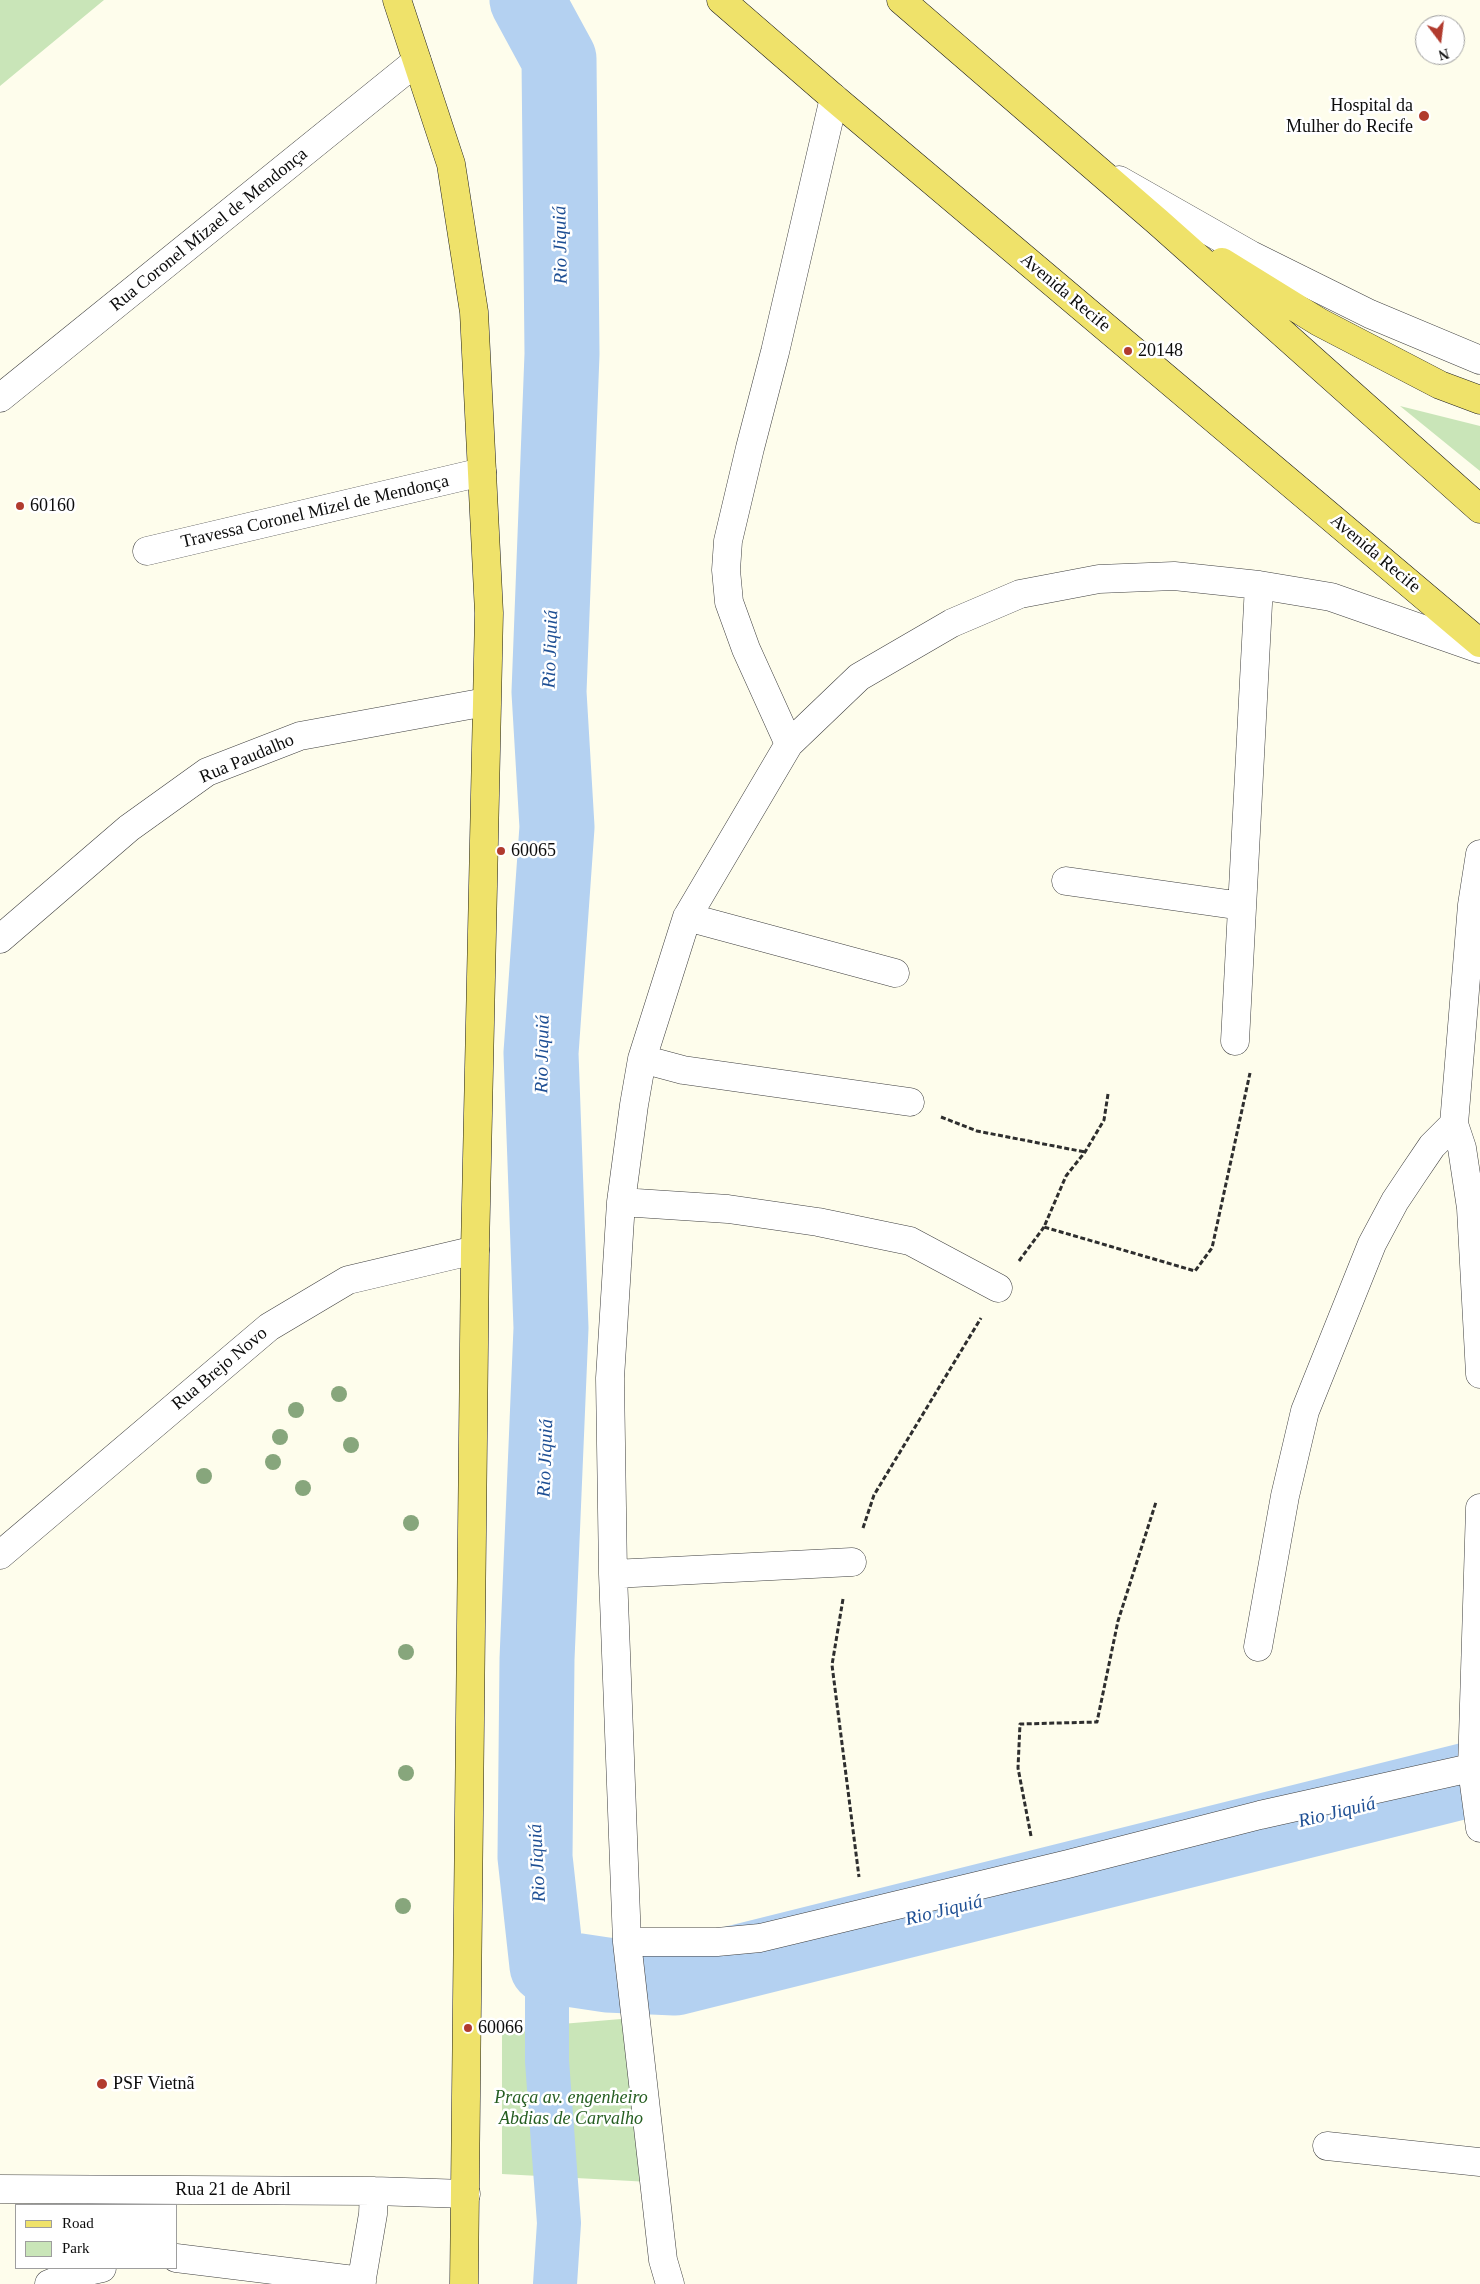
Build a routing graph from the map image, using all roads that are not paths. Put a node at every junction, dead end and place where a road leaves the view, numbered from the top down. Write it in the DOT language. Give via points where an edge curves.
graph roads {
  1 [pos="397,0"];
  2 [pos="721,0"];
  3 [pos="901,0"];
  4 [pos="417,61"];
  5 [pos="834,98"];
  6 [pos="1091,164"];
  7 [pos="1158,222"];
  8 [pos="1480,360"];
  9 [pos="0,398"];
  10 [pos="1480,400"];
  11 [pos="482,472"];
  12 [pos="1477,506"];
  13 [pos="148,551"];
  14 [pos="1259,586"];
  15 [pos="1480,642"];
  16 [pos="1480,649"];
  17 [pos="486,702"];
  18 [pos="789,744"];
  19 [pos="1480,854"];
  20 [pos="1066,881"];
  21 [pos="1242,906"];
  22 [pos="687,917"];
  23 [pos="0,939"];
  24 [pos="895,973"];
  25 [pos="1235,1041"];
  26 [pos="642,1059"];
  27 [pos="910,1102"];
  28 [pos="1454,1124"];
  29 [pos="621,1202"];
  30 [pos="475,1250"];
  31 [pos="998,1288"];
  32 [pos="1480,1374"];
  33 [pos="1480,1508"];
  34 [pos="0,1555"];
  35 [pos="852,1562"];
  36 [pos="612,1574"];
  37 [pos="1258,1647"];
  38 [pos="1475,1774"];
  39 [pos="1480,1828"];
  40 [pos="628,1950"];
  41 [pos="1327,2146"];
  42 [pos="1480,2162"];
  43 [pos="0,2189"];
  44 [pos="374,2191"];
  45 [pos="466,2194"];
  46 [pos="178,2258"];
  47 [pos="98,2269"];
  48 [pos="361,2282"];
  49 [pos="49,2284"];
  50 [pos="464,2284"];
  51 [pos="670,2284"];
  1 -- 4 [label="main road"];
  2 -- 5 [label="main road, Avenida Recife"];
  3 -- 6 [label="main road"];
  4 -- 9 [label="street, Rua Coronel Mizael de Mendonça"];
  4 -- 11 [label="main road" via="453,174 474,312"];
  5 -- 15 [label="main road, Avenida Recife"];
  5 -- 18 [label="street" via="728,541 729,602 746,649"];
  6 -- 7 [label="main road"];
  6 -- 8 [label="street" via="1251,255 1370,314"];
  7 -- 10 [label="main road" via="1319,322 1440,385"];
  7 -- 12 [label="main road"];
  11 -- 13 [label="street, Travessa Coronel Mizel de Mendonça"];
  11 -- 17 [label="main road" via="489,612"];
  14 -- 16 [label="street" via="1331,597"];
  14 -- 18 [label="street" via="1174,576 1099,579 1020,594 952,623 859,677"];
  14 -- 21 [label="street"];
  17 -- 23 [label="street, Rua Paudalho" via="300,736 208,772 129,828"];
  17 -- 30 [label="main road"];
  18 -- 22 [label="street"];
  19 -- 28 [label="street" via="1472,905"];
  20 -- 21 [label="street"];
  21 -- 25 [label="street"];
  22 -- 24 [label="street"];
  22 -- 26 [label="street"];
  26 -- 27 [label="street" via="683,1070"];
  26 -- 29 [label="street"];
  28 -- 32 [label="street" via="1462,1148 1471,1208"];
  28 -- 37 [label="street" via="1432,1146 1395,1201 1372,1244 1305,1411 1285,1496"];
  29 -- 31 [label="street" via="728,1209 818,1222 910,1241"];
  29 -- 36 [label="street" via="610,1378"];
  30 -- 34 [label="street, Rua Brejo Novo" via="348,1280 269,1327"];
  30 -- 45 [label="main road"];
  33 -- 38 [label="street"];
  35 -- 36 [label="street"];
  36 -- 40 [label="street"];
  38 -- 39 [label="street"];
  38 -- 40 [label="street" via="1260,1815 760,1938"];
  40 -- 51 [label="street" via="663,2260"];
  41 -- 42 [label="street"];
  43 -- 44 [label="street, Rua 21 de Abril"];
  44 -- 45 [label="street, Rua 21 de Abril"];
  44 -- 48 [label="street"];
  45 -- 50 [label="main road"];
  46 -- 48 [label="street"];
  47 -- 49 [label="street"];
}
